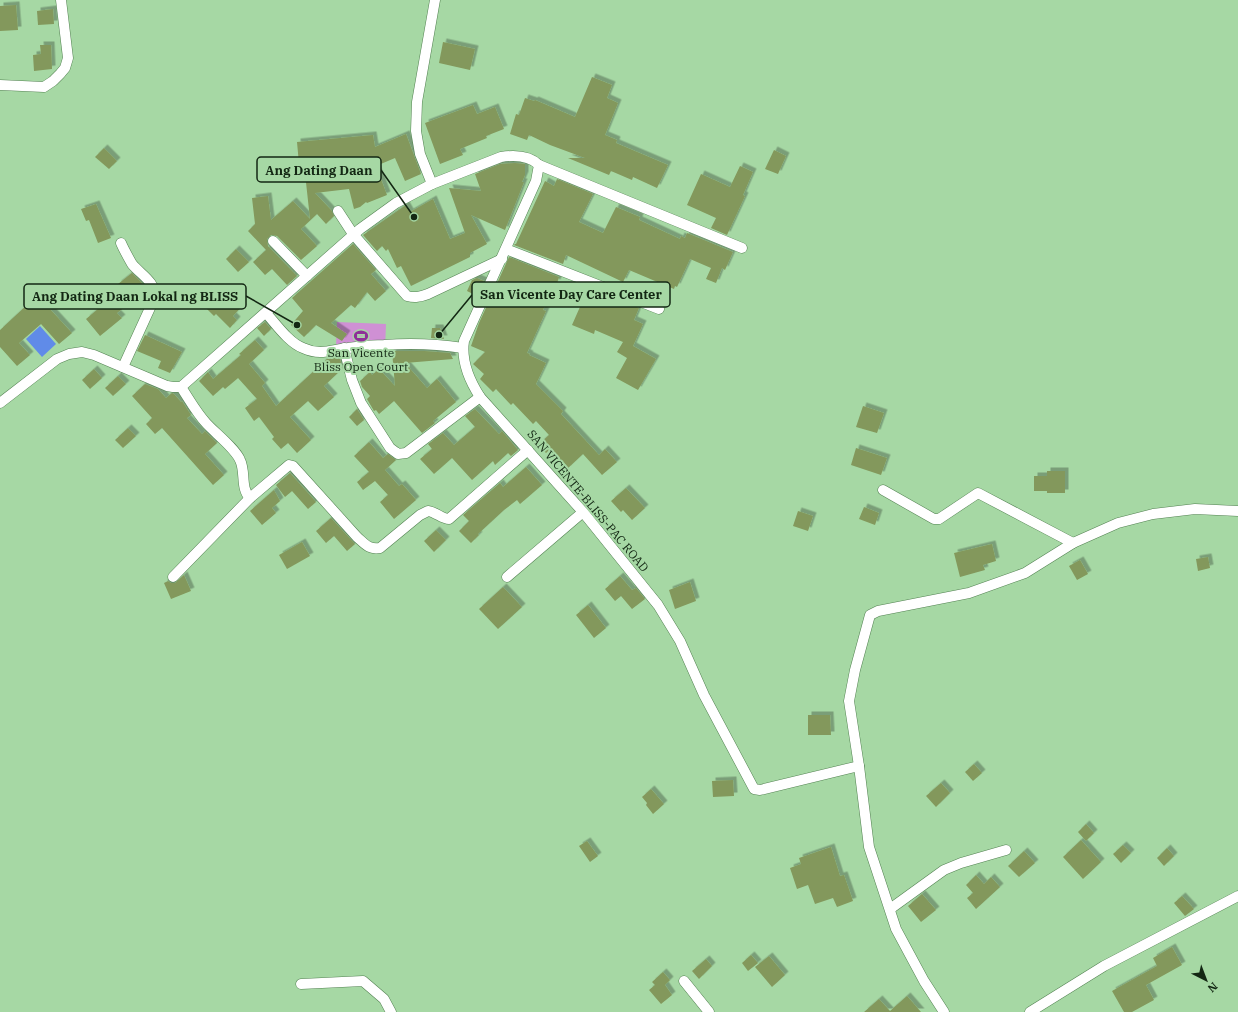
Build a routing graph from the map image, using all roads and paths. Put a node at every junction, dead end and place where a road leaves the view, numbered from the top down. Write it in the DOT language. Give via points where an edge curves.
graph roads {
  1 [pos="61,0"];
  2 [pos="435,0"];
  3 [pos="0,85"];
  4 [pos="539,166"];
  5 [pos="432,184"];
  6 [pos="338,211"];
  7 [pos="353,234"];
  8 [pos="273,241"];
  9 [pos="121,243"];
  10 [pos="742,248"];
  11 [pos="506,249"];
  12 [pos="502,259"];
  13 [pos="307,276"];
  14 [pos="659,309"];
  15 [pos="266,313"];
  16 [pos="344,348"];
  17 [pos="463,348"];
  18 [pos="123,367"];
  19 [pos="181,387"];
  20 [pos="480,397"];
  21 [pos="0,403"];
  22 [pos="528,450"];
  23 [pos="883,490"];
  24 [pos="250,498"];
  25 [pos="1238,511"];
  26 [pos="583,512"];
  27 [pos="1073,543"];
  28 [pos="507,576"];
  29 [pos="173,577"];
  30 [pos="859,766"];
  31 [pos="1006,850"];
  32 [pos="1238,896"];
  33 [pos="890,909"];
  34 [pos="684,981"];
  35 [pos="301,984"];
  36 [pos="391,1012"];
  37 [pos="709,1012"];
  38 [pos="944,1012"];
  39 [pos="1030,1012"];
  1 -- 3 [label="street" via="68,58 65,68 44,87"];
  2 -- 5 [label="street" via="417,102 416,124 420,154"];
  4 -- 5 [label="street" via="536,162 512,155"];
  4 -- 10 [label="street"];
  4 -- 11 [label="street, SAN VICENTE-BLISS-PAC ROAD" via="536,181"];
  5 -- 7 [label="street" via="382,212"];
  6 -- 7 [label="street"];
  7 -- 12 [label="street" via="407,296 413,298 419,298"];
  7 -- 13 [label="street"];
  8 -- 13 [label="street"];
  9 -- 18 [label="street" via="133,264 155,290 155,298"];
  11 -- 12 [label="street, SAN VICENTE-BLISS-PAC ROAD"];
  11 -- 14 [label="street"];
  12 -- 17 [label="street, SAN VICENTE-BLISS-PAC ROAD" via="467,333"];
  13 -- 15 [label="street"];
  15 -- 16 [label="street" via="292,341 304,349 323,353"];
  15 -- 19 [label="street"];
  16 -- 17 [label="street" via="417,344"];
  16 -- 20 [label="street" via="361,403 390,448 398,454 406,453"];
  17 -- 20 [label="street, SAN VICENTE-BLISS-PAC ROAD" via="468,373"];
  18 -- 19 [label="street" via="167,386"];
  18 -- 21 [label="street" via="82,352 69,354 57,359"];
  19 -- 24 [label="street" via="200,416 237,454 242,466 244,490"];
  20 -- 22 [label="street, SAN VICENTE-BLISS-PAC ROAD"];
  22 -- 24 [label="street" via="449,519 428,511 380,548 369,548 357,537 289,464"];
  22 -- 26 [label="street, SAN VICENTE-BLISS-PAC ROAD"];
  23 -- 27 [label="street" via="934,519 939,519 978,493"];
  24 -- 29 [label="street"];
  25 -- 27 [label="street" via="1195,509 1153,514 1118,523"];
  26 -- 28 [label="street"];
  26 -- 30 [label="street, SAN VICENTE-BLISS-PAC ROAD" via="658,605 680,641 704,695 754,789 760,790"];
  27 -- 30 [label="street" via="1018,576 969,593 878,611 870,615 849,701"];
  30 -- 33 [label="street" via="870,848"];
  31 -- 33 [label="street" via="944,870"];
  32 -- 39 [label="street" via="1104,966"];
  33 -- 38 [label="street" via="896,929"];
  34 -- 37 [label="street"];
  35 -- 36 [label="street" via="363,981 384,999"];
}
